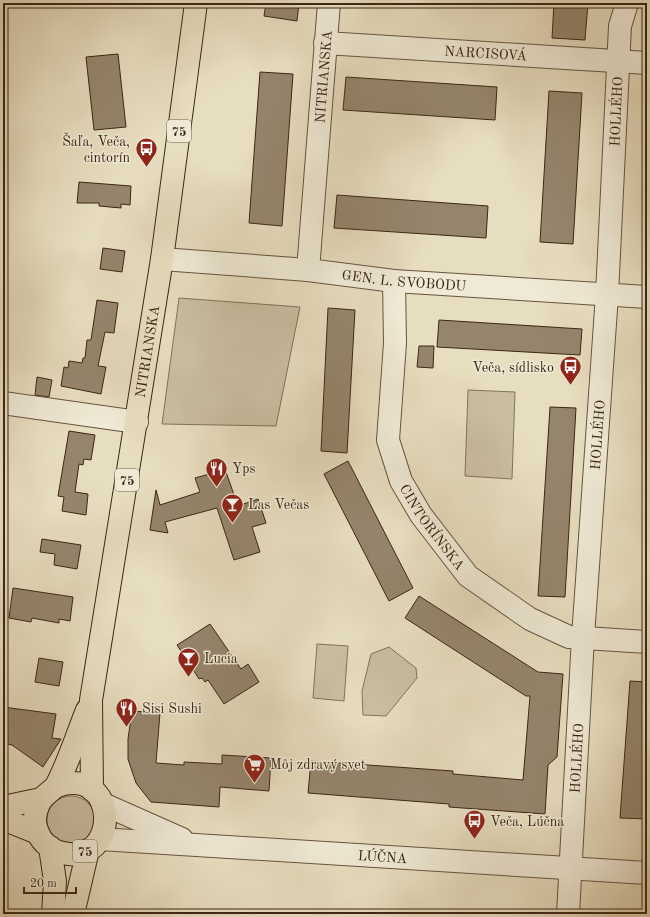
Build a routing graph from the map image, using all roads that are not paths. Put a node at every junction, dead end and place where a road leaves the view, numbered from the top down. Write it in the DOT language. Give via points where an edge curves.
graph roads {
  1 [pos="196,3"];
  2 [pos="329,3"];
  3 [pos="627,3"];
  4 [pos="325,43"];
  5 [pos="618,62"];
  6 [pos="647,63"];
  7 [pos="162,259"];
  8 [pos="308,270"];
  9 [pos="394,281"];
  10 [pos="607,295"];
  11 [pos="647,297"];
  12 [pos="3,403"];
  13 [pos="137,422"];
  14 [pos="583,638"];
  15 [pos="647,642"];
  16 [pos="91,700"];
  17 [pos="49,793"];
  18 [pos="98,797"];
  19 [pos="3,807"];
  20 [pos="3,819"];
  21 [pos="44,840"];
  22 [pos="94,844"];
  23 [pos="194,844"];
  24 [pos="571,867"];
  25 [pos="647,873"];
  26 [pos="53,914"];
  27 [pos="73,914"];
  28 [pos="568,914"];
  1 -- 7 [label="main road, NITRIANSKA / 75"];
  2 -- 4 [label="street, NITRIANSKA"];
  3 -- 5 [label="street, HOLLÉHO" via="620,26"];
  4 -- 5 [label="street, NARCISOVÁ"];
  4 -- 8 [label="street, NITRIANSKA"];
  5 -- 6 [label="street, NARCISOVÁ"];
  5 -- 10 [label="street, HOLLÉHO"];
  7 -- 8 [label="street, GEN. L. SVOBODU"];
  7 -- 13 [label="main road, NITRIANSKA / 75"];
  8 -- 9 [label="street, GEN. L. SVOBODU"];
  9 -- 10 [label="street, GEN. L. SVOBODU"];
  9 -- 14 [label="street, CINTORÍNSKA" via="395,344 388,440 401,480 421,515 468,576 530,619 569,637"];
  10 -- 11 [label="street, GEN. L. SVOBODU"];
  10 -- 14 [label="street, HOLLÉHO"];
  12 -- 13 [label="street"];
  13 -- 16 [label="main road, NITRIANSKA / 75"];
  14 -- 15 [label="street, CINTORÍNSKA"];
  14 -- 24 [label="street, HOLLÉHO"];
  16 -- 17 [label="main road, NITRIANSKA / 75"];
  16 -- 18 [label="main road, NITRIANSKA / 75"];
  17 -- 18 [label="main road" via="64,784 79,784"];
  17 -- 19 [label="main road"];
  17 -- 21 [label="main road, NITRIANSKA / 75" via="35,819"];
  18 -- 22 [label="main road, NITRIANSKA / 75" via="106,811 106,826"];
  18 -- 23 [label="street, LÚČNA"];
  20 -- 21 [label="main road"];
  21 -- 22 [label="main road, 75" via="68,854 82,853"];
  21 -- 26 [label="main road, NITRIANSKA / 75" via="55,881"];
  22 -- 23 [label="street, LÚČNA"];
  22 -- 27 [label="main road, NITRIANSKA / 75"];
  23 -- 24 [label="street, LÚČNA"];
  24 -- 25 [label="street"];
  24 -- 28 [label="street, HOLLÉHO"];
}
